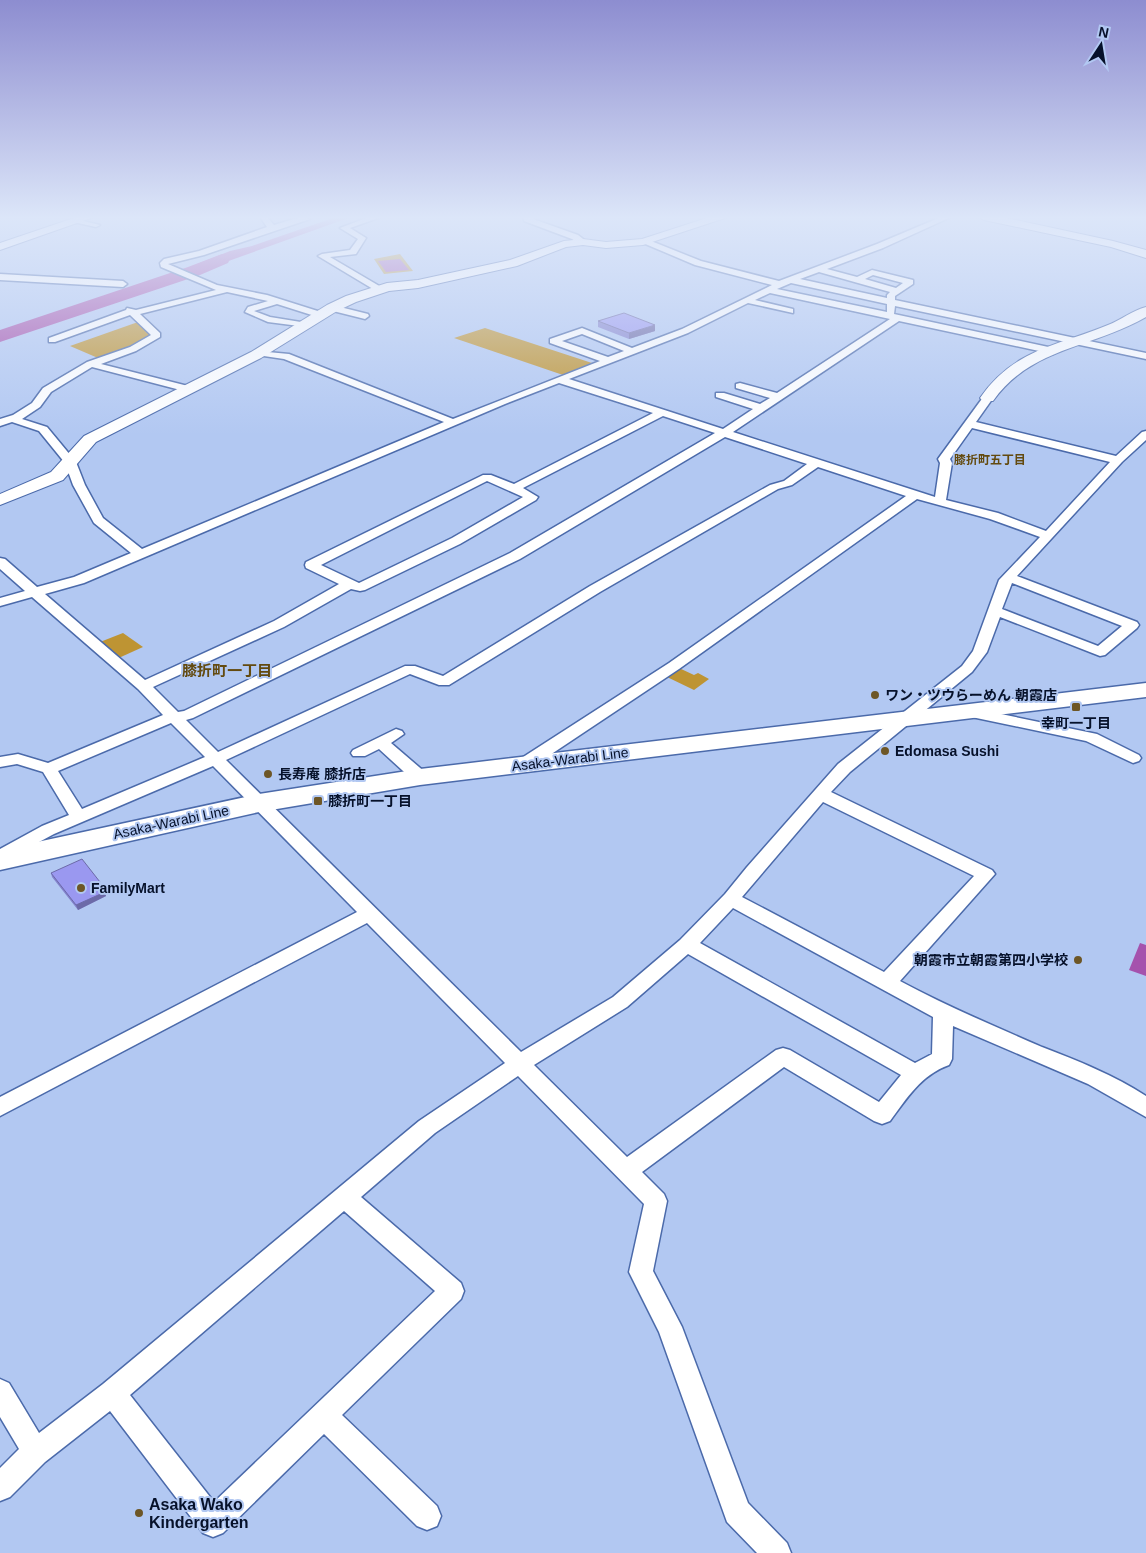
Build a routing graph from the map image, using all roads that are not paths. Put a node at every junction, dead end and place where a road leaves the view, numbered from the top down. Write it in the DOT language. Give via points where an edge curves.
graph roads {
  1 [pos="377,289"];
  2 [pos="832,289"];
  3 [pos="892,289"];
  4 [pos="226,290"];
  5 [pos="770,290"];
  6 [pos="898,291"];
  7 [pos="747,300"];
  8 [pos="277,301"];
  9 [pos="891,303"];
  10 [pos="132,311"];
  11 [pos="326,311"];
  12 [pos="1146,311"];
  13 [pos="790,312"];
  14 [pos="365,316"];
  15 [pos="894,317"];
  16 [pos="304,325"];
  17 [pos="52,340"];
  18 [pos="1079,341"];
  19 [pos="1053,351"];
  20 [pos="634,352"];
  21 [pos="260,353"];
  22 [pos="1146,356"];
  23 [pos="610,361"];
  24 [pos="90,364"];
  25 [pos="560,380"];
  26 [pos="740,386"];
  27 [pos="188,390"];
  28 [pos="720,395"];
  29 [pos="778,397"];
  30 [pos="988,398"];
  31 [pos="761,408"];
  32 [pos="663,412"];
  33 [pos="12,418"];
  34 [pos="452,422"];
  35 [pos="0,423"];
  36 [pos="969,424"];
  37 [pos="724,433"];
  38 [pos="1146,434"];
  39 [pos="1118,460"];
  40 [pos="70,462"];
  41 [pos="816,463"];
  42 [pos="514,488"];
  43 [pos="915,495"];
  44 [pos="0,500"];
  45 [pos="940,502"];
  46 [pos="1048,536"];
  47 [pos="139,553"];
  48 [pos="0,562"];
  49 [pos="1008,577"];
  50 [pos="349,584"];
  51 [pos="34,593"];
  52 [pos="0,602"];
  53 [pos="994,610"];
  54 [pos="143,686"];
  55 [pos="1146,690"];
  56 [pos="966,711"];
  57 [pos="908,718"];
  58 [pos="174,719"];
  59 [pos="396,734"];
  60 [pos="382,742"];
  61 [pos="359,753"];
  62 [pos="1133,758"];
  63 [pos="216,760"];
  64 [pos="0,762"];
  65 [pos="524,765"];
  66 [pos="49,769"];
  67 [pos="420,777"];
  68 [pos="821,794"];
  69 [pos="259,803"];
  70 [pos="79,818"];
  71 [pos="0,858"];
  72 [pos="731,899"];
  73 [pos="369,914"];
  74 [pos="687,945"];
  75 [pos="886,982"];
  76 [pos="943,1013"];
  77 [pos="520,1064"];
  78 [pos="915,1073"];
  79 [pos="0,1107"];
  80 [pos="1146,1108"];
  81 [pos="626,1171"];
  82 [pos="344,1196"];
  83 [pos="0,1392"];
  84 [pos="112,1393"];
  85 [pos="324,1416"];
  86 [pos="35,1452"];
  87 [pos="0,1487"];
  88 [pos="427,1516"];
  89 [pos="777,1553"];
  1 -- 11 [label="street"];
  2 -- 9 [label="street"];
  3 -- 6 [label="street"];
  4 -- 8 [label="street"];
  4 -- 10 [label="street"];
  5 -- 7 [label="street"];
  5 -- 15 [label="street"];
  6 -- 9 [label="street" via="891,295"];
  7 -- 13 [label="street"];
  7 -- 20 [label="street"];
  8 -- 11 [label="street"];
  8 -- 16 [label="street" via="249,312"];
  9 -- 15 [label="street"];
  9 -- 18 [label="street"];
  10 -- 17 [label="street"];
  10 -- 24 [label="street" via="157,336 133,349"];
  11 -- 14 [label="street"];
  11 -- 16 [label="street"];
  12 -- 18 [label="street" via="1121,325"];
  15 -- 19 [label="street"];
  15 -- 29 [label="street"];
  16 -- 21 [label="street"];
  18 -- 19 [label="street"];
  18 -- 22 [label="street"];
  19 -- 30 [label="street" via="1010,372"];
  20 -- 23 [label="street"];
  20 -- 23 [label="street" via="582,332 553,341"];
  21 -- 27 [label="street"];
  21 -- 34 [label="street" via="286,356"];
  23 -- 25 [label="street"];
  24 -- 27 [label="street"];
  24 -- 33 [label="street" via="47,390 36,405"];
  25 -- 32 [label="street"];
  25 -- 34 [label="street"];
  26 -- 29 [label="street"];
  27 -- 40 [label="street" via="90,439"];
  28 -- 31 [label="street"];
  29 -- 31 [label="street"];
  30 -- 36 [label="street"];
  31 -- 37 [label="street"];
  32 -- 37 [label="street"];
  32 -- 42 [label="street"];
  33 -- 35 [label="street"];
  33 -- 40 [label="street" via="43,429"];
  34 -- 47 [label="street"];
  36 -- 39 [label="street"];
  36 -- 45 [label="street" via="944,459"];
  37 -- 41 [label="street"];
  37 -- 58 [label="street" via="504,562"];
  38 -- 39 [label="street"];
  39 -- 46 [label="street"];
  40 -- 44 [label="street" via="57,476"];
  40 -- 47 [label="street" via="98,520"];
  41 -- 43 [label="street"];
  41 -- 63 [label="street" via="788,483 774,487 595,589 444,682 410,669"];
  42 -- 50 [label="street" via="532,497 456,541 360,588"];
  42 -- 50 [label="street" via="487,477 311,565"];
  43 -- 45 [label="street"];
  43 -- 65 [label="street" via="714,639"];
  45 -- 46 [label="street" via="1026,525"];
  46 -- 49 [label="street"];
  47 -- 51 [label="street" via="79,580"];
  48 -- 51 [label="street"];
  49 -- 53 [label="street"];
  49 -- 53 [label="street" via="1132,625 1100,652"];
  50 -- 54 [label="street" via="279,624"];
  51 -- 52 [label="street"];
  51 -- 54 [label="street"];
  53 -- 57 [label="street" via="980,652 967,669"];
  54 -- 58 [label="street"];
  55 -- 56 [label="main road, Asaka-Warabi Line"];
  56 -- 57 [label="main road, Asaka-Warabi Line"];
  56 -- 62 [label="street" via="1091,737"];
  57 -- 65 [label="main road, Asaka-Warabi Line"];
  57 -- 68 [label="street" via="844,768"];
  58 -- 63 [label="street"];
  58 -- 66 [label="street" via="163,720"];
  59 -- 60 [label="street"];
  60 -- 61 [label="street"];
  60 -- 67 [label="street"];
  63 -- 69 [label="street"];
  63 -- 70 [label="street"];
  64 -- 66 [label="street" via="18,759"];
  65 -- 67 [label="main road, Asaka-Warabi Line"];
  66 -- 70 [label="street"];
  67 -- 69 [label="main road, Asaka-Warabi Line"];
  68 -- 72 [label="street"];
  68 -- 75 [label="street" via="986,874"];
  69 -- 71 [label="main road, Asaka-Warabi Line"];
  69 -- 73 [label="street"];
  70 -- 71 [label="street" via="48,830"];
  72 -- 74 [label="street"];
  72 -- 75 [label="street"];
  73 -- 77 [label="street"];
  73 -- 79 [label="street"];
  74 -- 77 [label="street" via="620,1002"];
  74 -- 78 [label="street"];
  75 -- 76 [label="street"];
  76 -- 78 [label="street" via="942,1059 928,1062"];
  76 -- 80 [label="street" via="1096,1078"];
  77 -- 81 [label="street"];
  77 -- 82 [label="street" via="427,1127"];
  78 -- 81 [label="street" via="882,1115 783,1056"];
  81 -- 89 [label="street" via="656,1201 641,1272 670,1327 737,1512"];
  82 -- 84 [label="street"];
  82 -- 85 [label="street" via="452,1291"];
  83 -- 86 [label="street"];
  84 -- 85 [label="street" via="213,1524"];
  84 -- 86 [label="street"];
  85 -- 88 [label="street"];
  86 -- 87 [label="street"];
}
